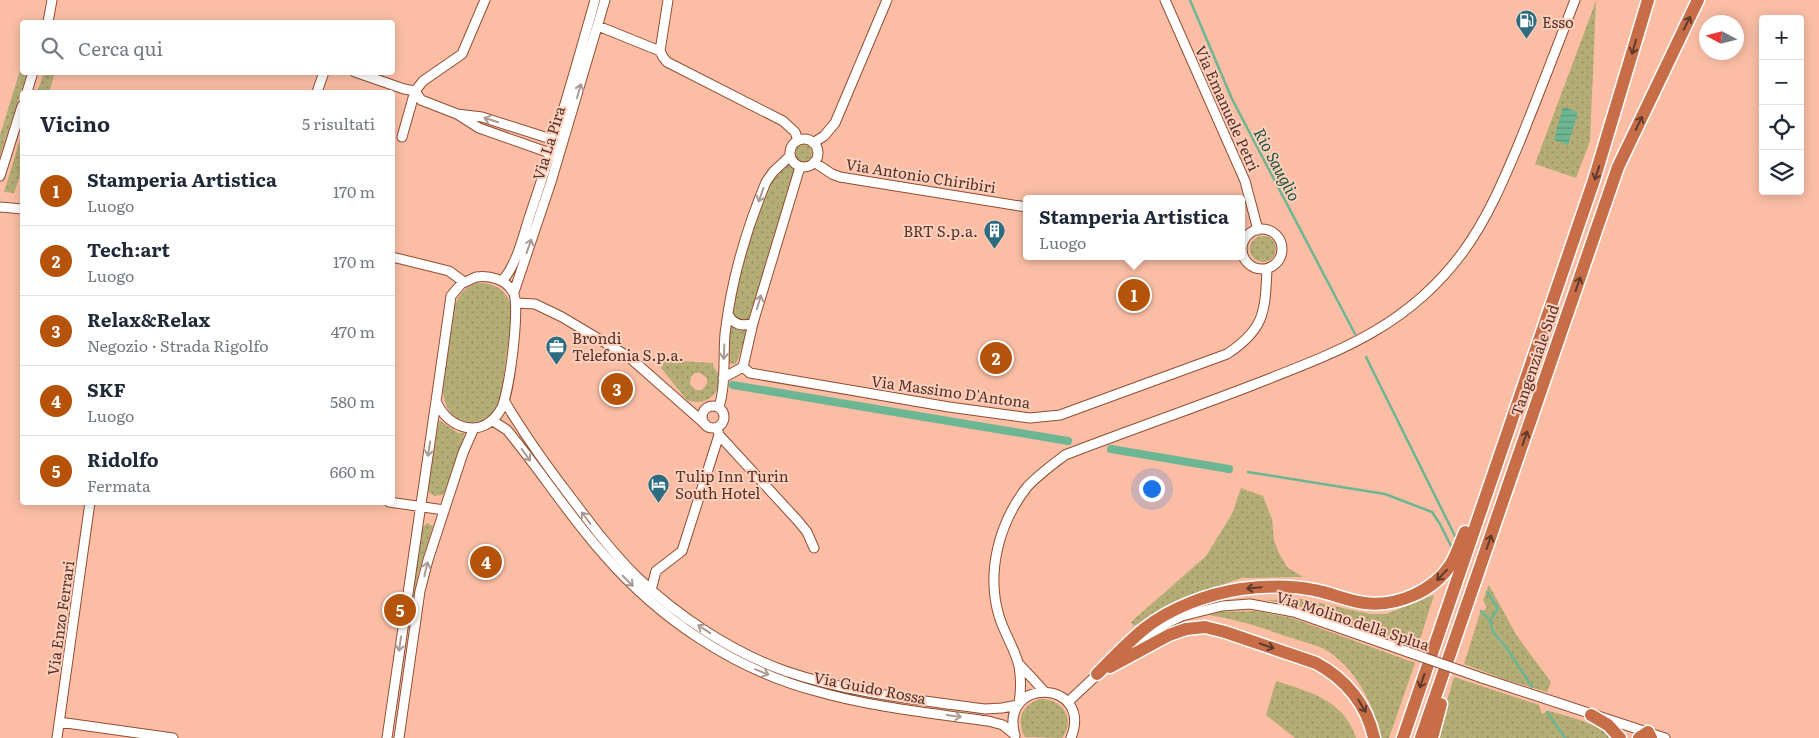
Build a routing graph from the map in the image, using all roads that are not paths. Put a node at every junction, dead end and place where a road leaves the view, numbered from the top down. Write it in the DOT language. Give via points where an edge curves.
graph roads {
  1 [pos="52,0"];
  2 [pos="485,0"];
  3 [pos="595,0"];
  4 [pos="606,0"];
  5 [pos="668,0"];
  6 [pos="887,0"];
  7 [pos="1165,0"];
  8 [pos="1575,0"];
  9 [pos="1648,0"];
  10 [pos="1698,0"];
  11 [pos="48,20"];
  12 [pos="598,26"];
  13 [pos="660,51"];
  14 [pos="32,75"];
  15 [pos="323,75"];
  16 [pos="363,75"];
  17 [pos="28,90"];
  18 [pos="318,90"];
  19 [pos="415,91"];
  20 [pos="20,112"];
  21 [pos="457,114"];
  22 [pos="507,125"];
  23 [pos="402,137"];
  24 [pos="504,137"];
  25 [pos="554,140"];
  26 [pos="798,140"];
  27 [pos="813,143"];
  28 [pos="550,153"];
  29 [pos="790,156"];
  30 [pos="814,162"];
  31 [pos="800,167"];
  32 [pos="0,176"];
  33 [pos="0,207"];
  34 [pos="1023,207"];
  35 [pos="20,209"];
  36 [pos="1258,230"];
  37 [pos="1245,239"];
  38 [pos="395,258"];
  39 [pos="1245,259"];
  40 [pos="1267,269"];
  41 [pos="502,281"];
  42 [pos="464,282"];
  43 [pos="514,292"];
  44 [pos="516,303"];
  45 [pos="728,314"];
  46 [pos="753,323"];
  47 [pos="743,367"];
  48 [pos="723,378"];
  49 [pos="436,401"];
  50 [pos="679,401"];
  51 [pos="505,402"];
  52 [pos="708,407"];
  53 [pos="719,407"];
  54 [pos="493,421"];
  55 [pos="705,424"];
  56 [pos="474,428"];
  57 [pos="718,431"];
  58 [pos="395,503"];
  59 [pos="1483,503"];
  60 [pos="90,505"];
  61 [pos="420,507"];
  62 [pos="444,510"];
  63 [pos="814,548"];
  64 [pos="651,590"];
  65 [pos="405,610"];
  66 [pos="417,611"];
  67 [pos="1450,655"];
  68 [pos="1019,664"];
  69 [pos="1097,674"];
  70 [pos="1044,691"];
  71 [pos="1068,702"];
  72 [pos="1018,704"];
  73 [pos="1591,715"];
  74 [pos="59,722"];
  75 [pos="1646,736"];
  76 [pos="1016,737"];
  77 [pos="57,738"];
  78 [pos="173,738"];
  79 [pos="387,738"];
  80 [pos="399,738"];
  81 [pos="1071,738"];
  82 [pos="1374,738"];
  83 [pos="1403,738"];
  84 [pos="1421,738"];
  85 [pos="1432,738"];
  86 [pos="1620,738"];
  87 [pos="1665,738"];
  1 -- 11 [label="street"];
  2 -- 19 [label="street" via="462,54 423,80"];
  3 -- 25 [label="street, Via La Pira"];
  4 -- 12 [label="street, Via La Pira"];
  5 -- 13 [label="street"];
  6 -- 27 [label="street" via="835,123"];
  7 -- 36 [label="street, Via Emanuele Petri" via="1245,181"];
  8 -- 68 [label="street" via="1503,181 1483,221 1463,252 1412,306 1369,336 1316,360 1065,456 1028,486 1012,510 996,556 999,615"];
  9 -- 59 [label="highway, Tangenziale Sud, one-way" via="1594,180"];
  67 -- 10 [label="highway, Tangenziale Sud, one-way" via="1618,167"];
  12 -- 13 [label="street"];
  43 -- 12 [label="street, Via La Pira, one-way"];
  13 -- 26 [label="street" via="667,62 783,120"];
  14 -- 17 [label="street"];
  15 -- 18 [label="street"];
  16 -- 19 [label="street"];
  19 -- 21 [label="street" via="421,100"];
  19 -- 23 [label="street"];
  20 -- 32 [label="street"];
  22 -- 21 [label="street, one-way"];
  21 -- 24 [label="street" via="479,128"];
  22 -- 24 [label="street"];
  22 -- 25 [label="street"];
  24 -- 28 [label="street"];
  25 -- 28 [label="street, Via La Pira"];
  26 -- 27 [label="street" via="806,139"];
  26 -- 29 [label="street" via="790,149"];
  27 -- 30 [label="street" via="817,150"];
  28 -- 41 [label="street, Via La Pira" via="515,259"];
  29 -- 31 [label="street"];
  29 -- 45 [label="street, one-way" via="766,182 738,266"];
  30 -- 31 [label="street" via="808,167"];
  30 -- 34 [label="street, Via Antonio Chiribiri" via="840,177"];
  46 -- 31 [label="street, one-way"];
  33 -- 35 [label="street"];
  36 -- 37 [label="street"];
  36 -- 40 [label="street" via="1273,233 1281,244 1280,258"];
  38 -- 42 [label="street" via="449,271"];
  39 -- 40 [label="street" via="1253,267"];
  40 -- 47 [label="street, Via Massimo D'Antona" via="1262,316 1252,334 1240,345 1227,354 1060,415 1030,418 949,407 750,373"];
  41 -- 42 [label="street" via="478,276"];
  41 -- 43 [label="street"];
  42 -- 49 [label="street" via="455,290 449,303"];
  43 -- 44 [label="street"];
  44 -- 50 [label="street" via="535,304 584,328 629,357"];
  44 -- 51 [label="street"];
  45 -- 46 [label="street" via="738,325"];
  45 -- 48 [label="street, one-way"];
  46 -- 47 [label="street"];
  47 -- 48 [label="street"];
  48 -- 53 [label="street"];
  49 -- 56 [label="street" via="446,417 464,427"];
  49 -- 61 [label="street, one-way"];
  50 -- 52 [label="street"];
  50 -- 55 [label="street"];
  51 -- 54 [label="street"];
  64 -- 51 [label="street, Via Guido Rossa, one-way" via="598,534 539,455"];
  52 -- 53 [label="street"];
  52 -- 55 [label="street" via="703,415"];
  53 -- 57 [label="street" via="724,419"];
  54 -- 56 [label="street"];
  54 -- 76 [label="street, Via Guido Rossa, one-way" via="507,430 597,547 629,582 668,616 720,651 754,669 812,690 892,708 988,721 1003,725"];
  55 -- 57 [label="street"];
  56 -- 62 [label="street"];
  57 -- 63 [label="street" via="798,521"];
  57 -- 64 [label="street" via="682,551 656,571"];
  58 -- 61 [label="street"];
  59 -- 69 [label="highway, one-way" via="1466,528 1447,569 1434,582 1410,597 1376,604 1300,588 1256,587 1207,597 1173,611 1146,628"];
  59 -- 83 [label="highway, Tangenziale Sud, one-way"];
  60 -- 74 [label="street, Via Enzo Ferrari"];
  61 -- 62 [label="street"];
  61 -- 65 [label="street"];
  66 -- 62 [label="street, one-way" via="428,560"];
  72 -- 64 [label="street, Via Guido Rossa, one-way" via="985,709 896,697 792,673 757,660 726,643"];
  65 -- 66 [label="street"];
  65 -- 79 [label="street, one-way"];
  66 -- 80 [label="street"];
  67 -- 84 [label="highway, Tangenziale Sud"];
  67 -- 85 [label="highway"];
  68 -- 70 [label="street"];
  68 -- 72 [label="street"];
  69 -- 71 [label="street, Via Molino della Splua"];
  69 -- 73 [label="street, Via Molino della Splua, bridge" via="1149,634 1176,618 1236,604 1264,606 1294,612"];
  69 -- 82 [label="highway, one-way" via="1168,635 1196,627 1214,628 1328,670 1355,695"];
  70 -- 71 [label="street"];
  70 -- 72 [label="street, Via Guido Rossa" via="1035,692"];
  71 -- 81 [label="street" via="1075,720"];
  72 -- 76 [label="street, Via Guido Rossa" via="1012,725"];
  73 -- 75 [label="street, Via Molino della Splua"];
  73 -- 86 [label="highway" via="1608,724"];
  74 -- 77 [label="street, Via Enzo Ferrari"];
  74 -- 78 [label="street"];
  75 -- 87 [label="street, Via Molino della Splua"];
}
